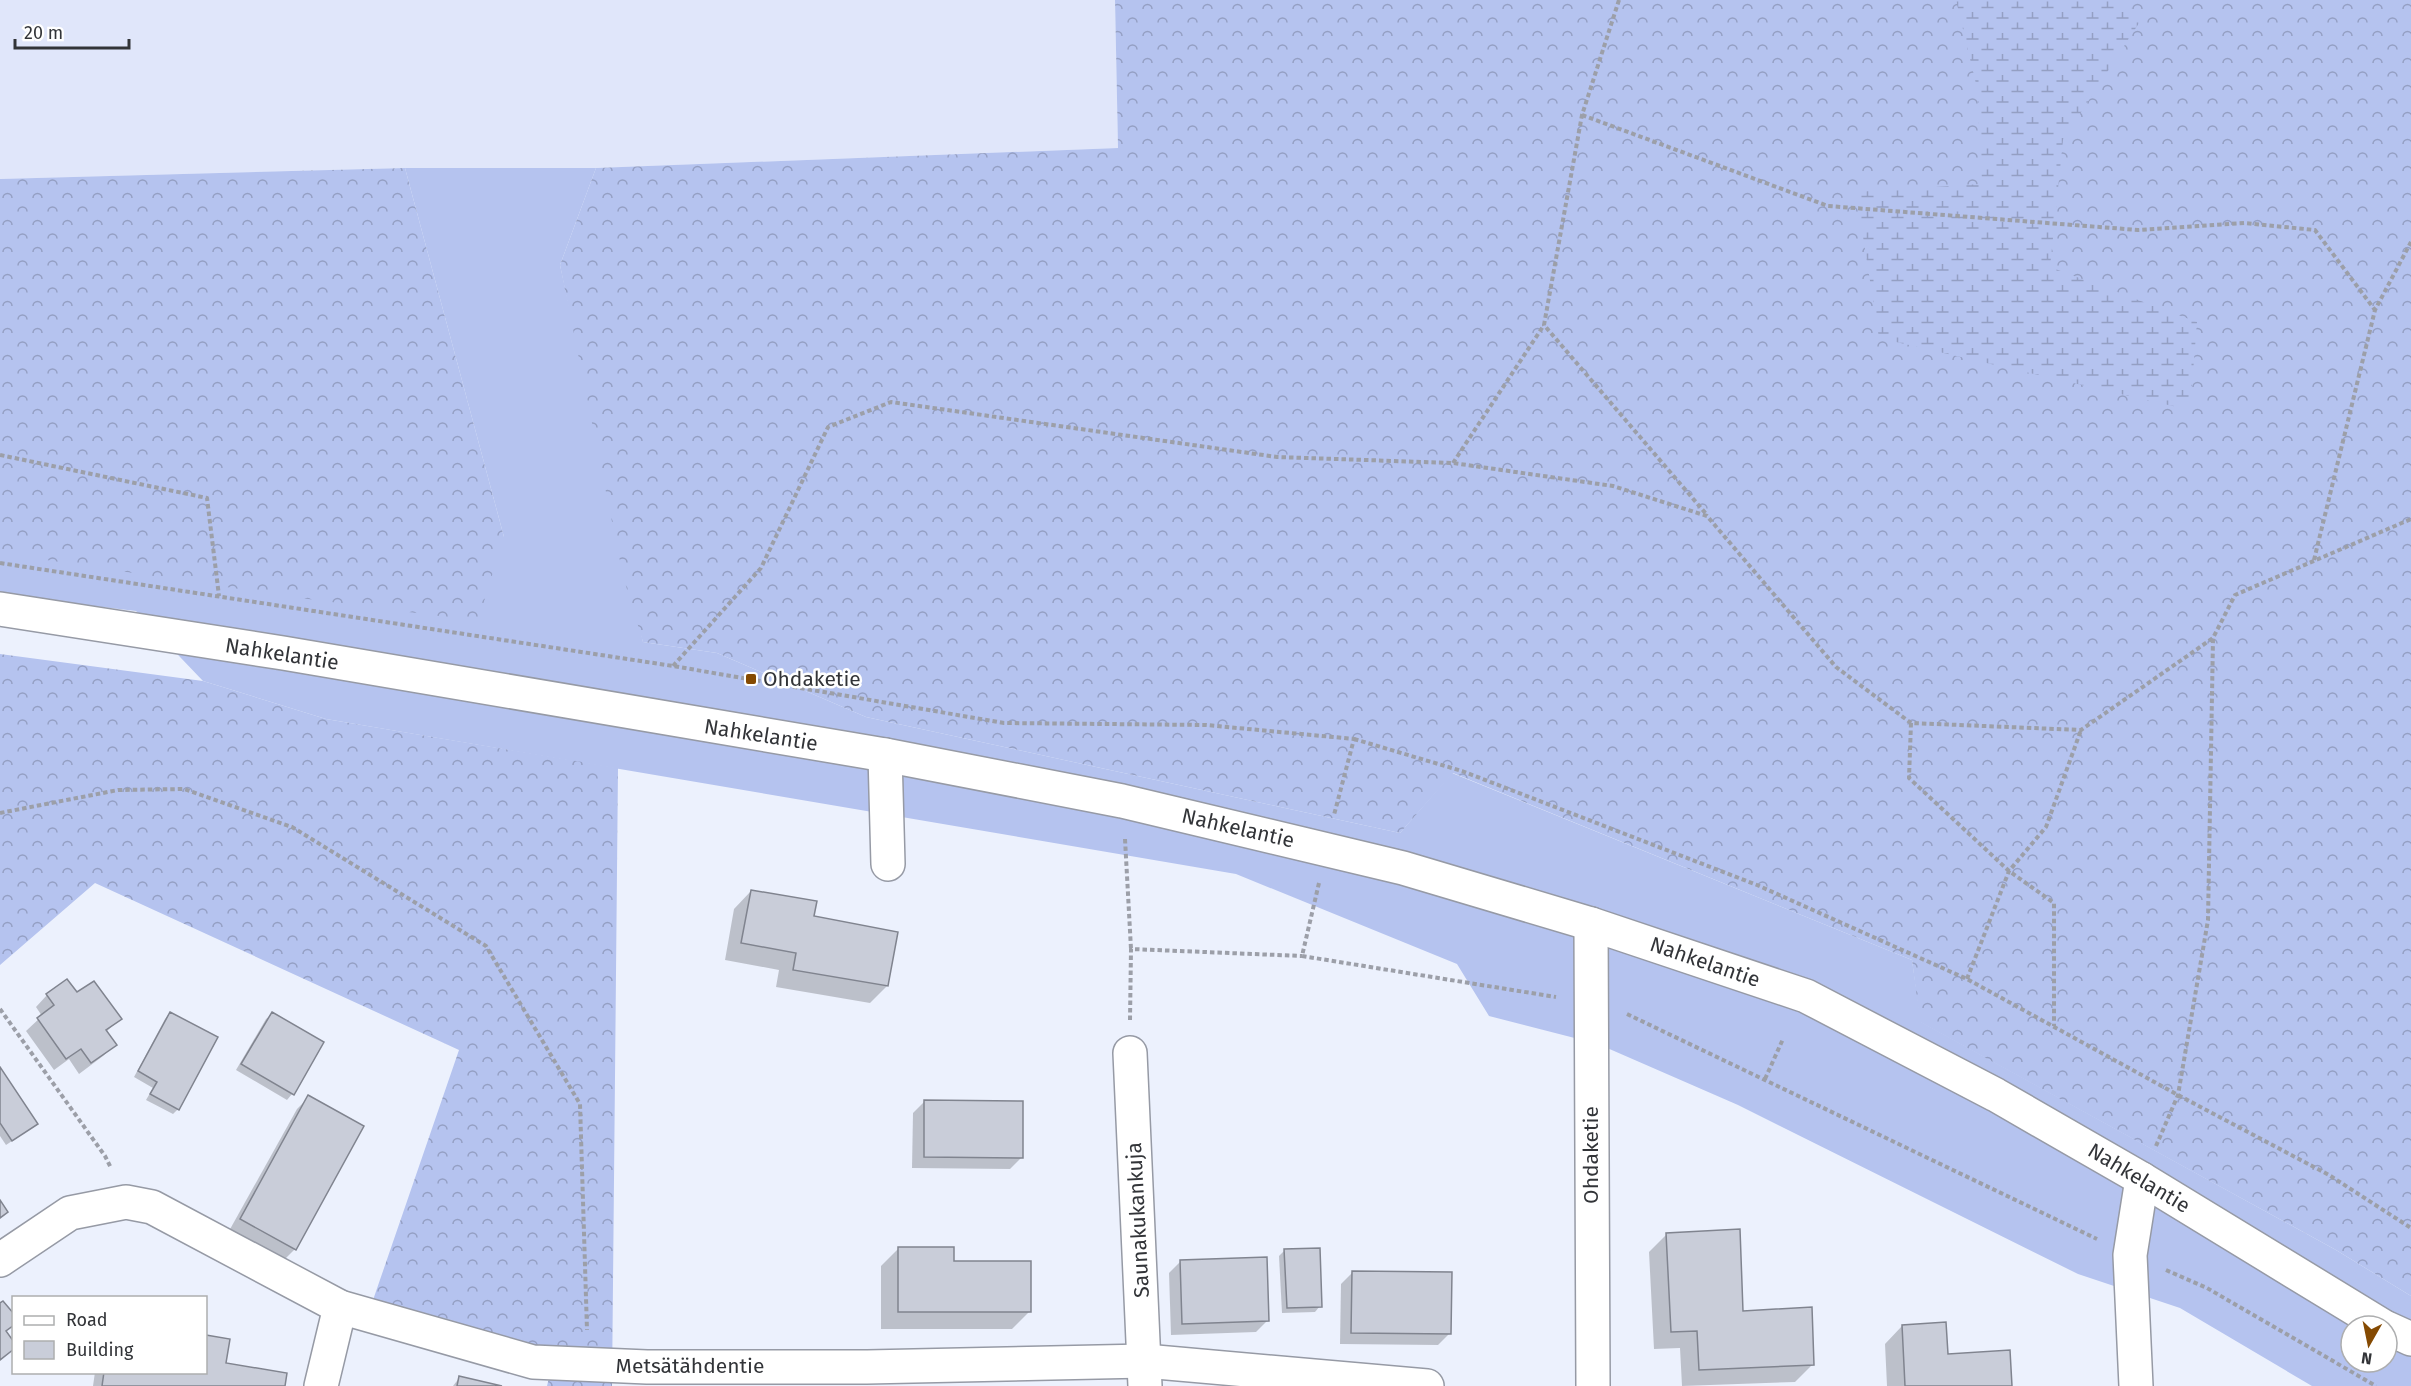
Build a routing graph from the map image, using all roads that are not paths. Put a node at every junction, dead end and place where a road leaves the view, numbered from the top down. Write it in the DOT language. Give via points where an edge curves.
graph roads {
  1 [pos="0,609"];
  2 [pos="885,755"];
  3 [pos="888,864"];
  4 [pos="1591,924"];
  5 [pos="1130,1053"];
  6 [pos="2142,1179"];
  7 [pos="0,1260"];
  8 [pos="340,1307"];
  9 [pos="2364,1314"];
  10 [pos="1145,1373"];
  11 [pos="321,1386"];
  12 [pos="1427,1386"];
  13 [pos="1593,1386"];
  14 [pos="2136,1386"];
  1 -- 2 [label="street, Nahkelantie"];
  2 -- 3 [label="street"];
  2 -- 4 [label="street, Nahkelantie" via="1122,801 1403,867"];
  4 -- 6 [label="street, Nahkelantie" via="1806,996 1996,1095"];
  4 -- 13 [label="street, Ohdaketie"];
  5 -- 10 [label="street, Saunakukankuja"];
  6 -- 9 [label="street, Nahkelantie"];
  6 -- 14 [label="street" via="2130,1255"];
  7 -- 8 [label="street, Metsätähdentie" via="70,1213 126,1202 152,1207"];
  8 -- 10 [label="street, Metsätähdentie" via="533,1362"];
  8 -- 11 [label="street"];
  10 -- 12 [label="street, Metsätähdentie"];
}
